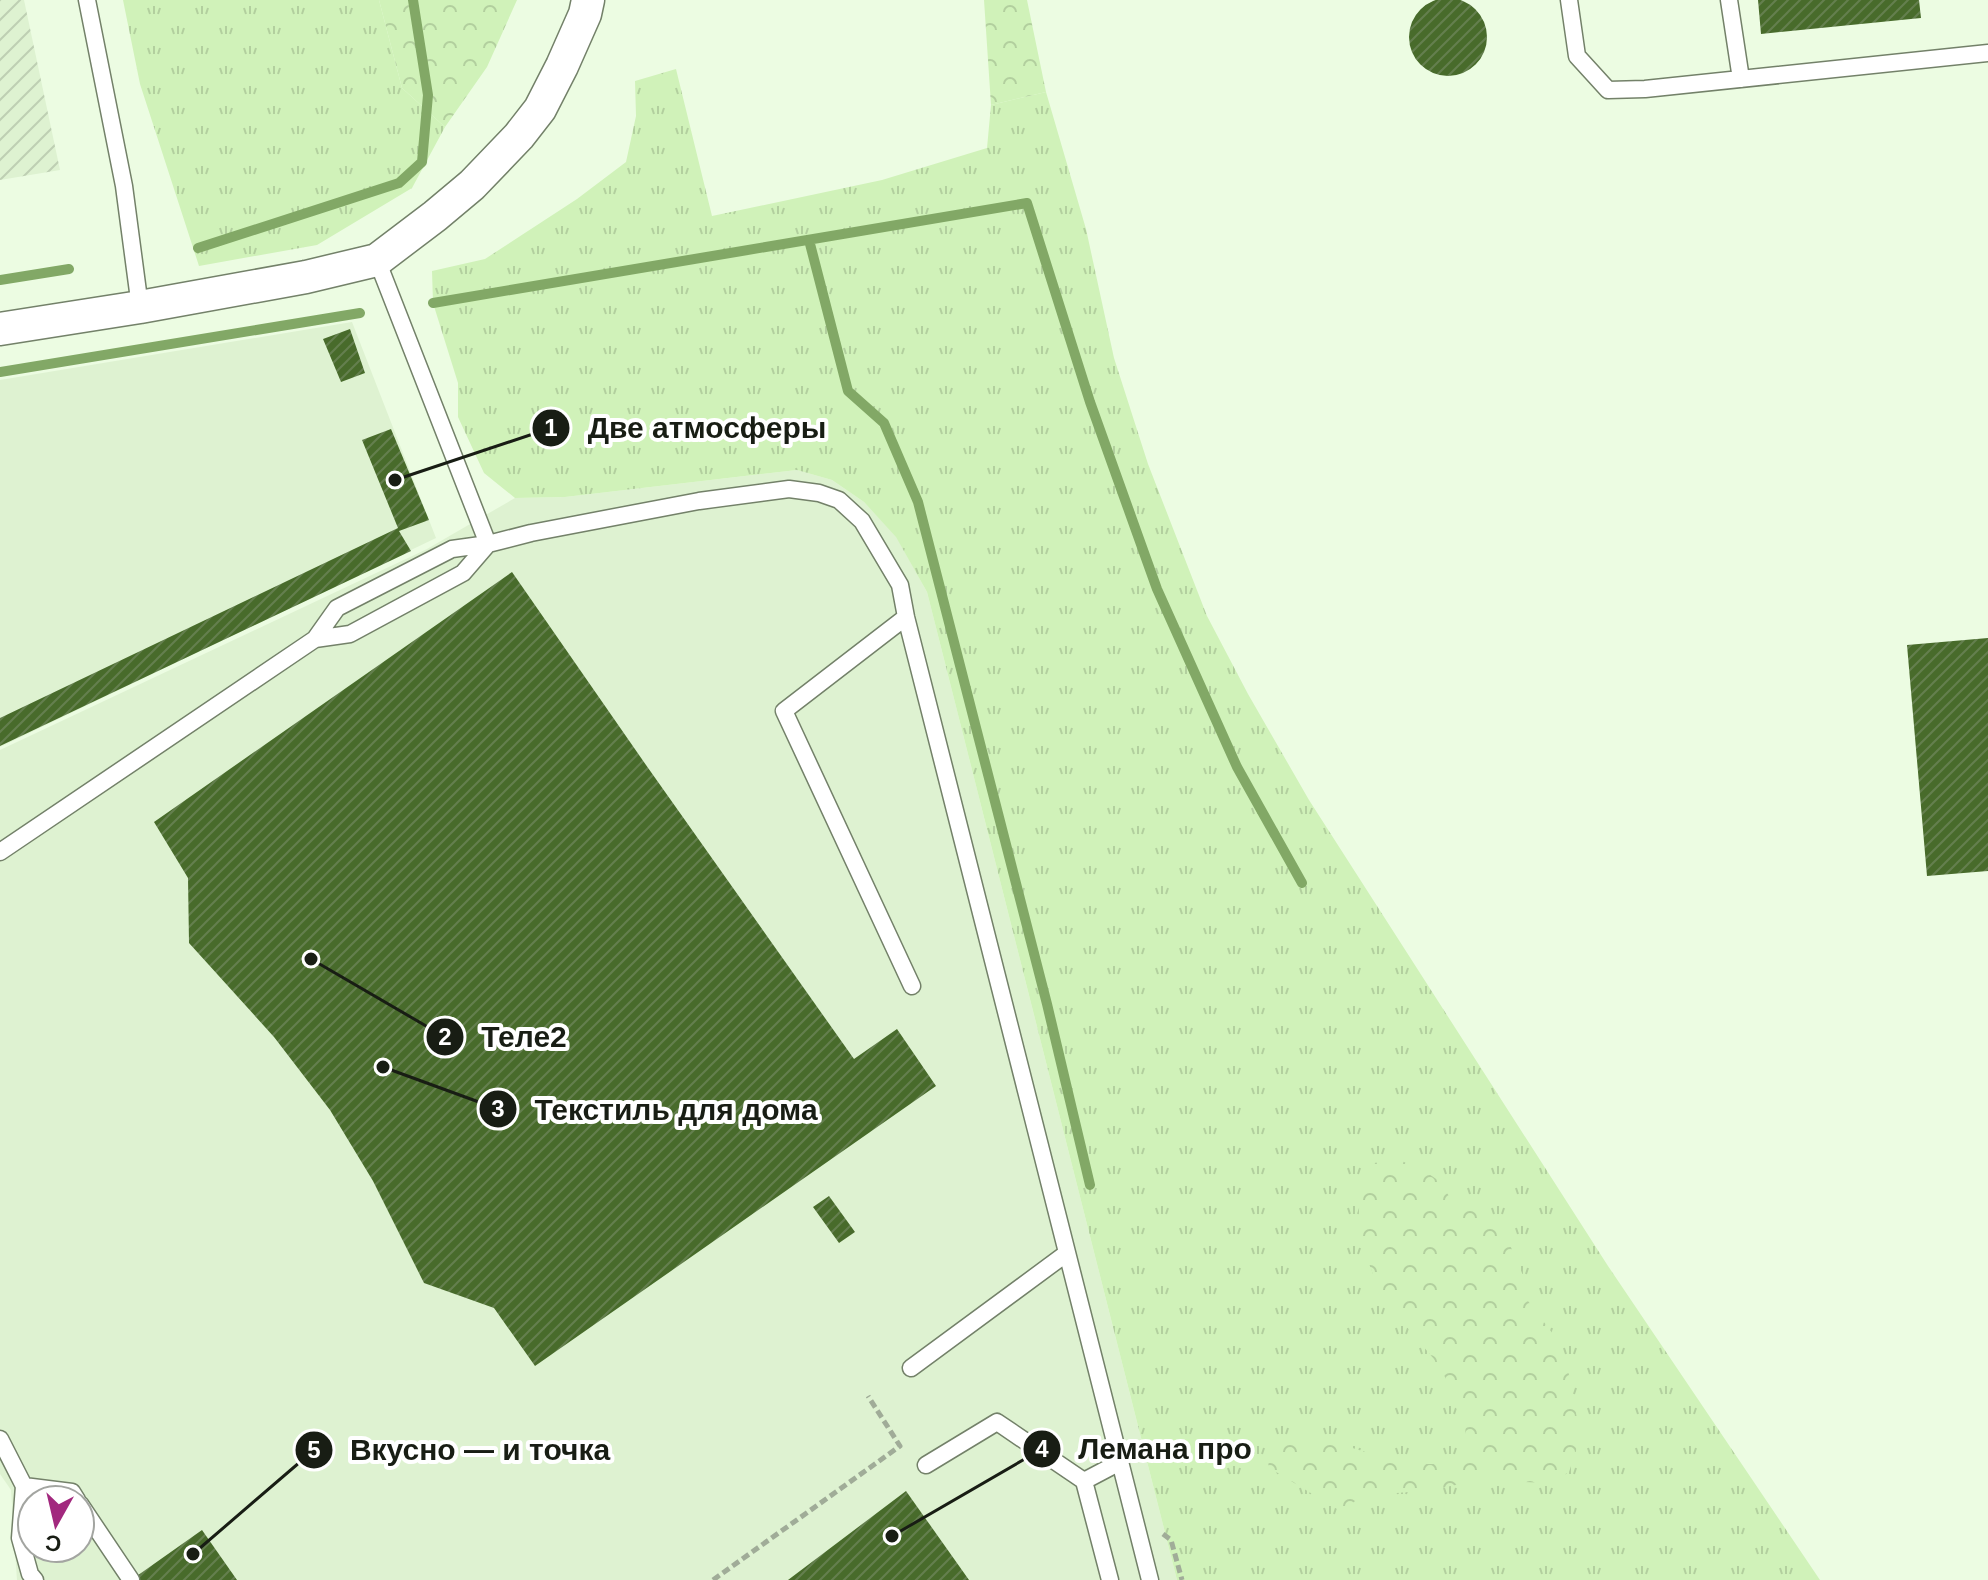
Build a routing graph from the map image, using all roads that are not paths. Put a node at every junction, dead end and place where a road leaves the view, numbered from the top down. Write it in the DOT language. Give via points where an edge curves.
graph roads {
  1 [pos="87,0"];
  2 [pos="588,0"];
  3 [pos="1569,0"];
  4 [pos="1729,0"];
  5 [pos="1988,53"];
  6 [pos="1741,79"];
  7 [pos="377,260"];
  8 [pos="140,307"];
  9 [pos="0,329"];
  10 [pos="488,544"];
  11 [pos="906,617"];
  12 [pos="315,639"];
  13 [pos="0,852"];
  14 [pos="912,986"];
  15 [pos="1067,1253"];
  16 [pos="911,1368"];
  17 [pos="0,1439"];
  18 [pos="1120,1462"];
  19 [pos="926,1465"];
  20 [pos="1084,1481"];
  21 [pos="23,1484"];
  22 [pos="96,1528"];
  23 [pos="131,1580"];
  24 [pos="1110,1580"];
  25 [pos="1150,1580"];
  1 -- 8 [label="lane" via="124,186"];
  2 -- 7 [label="street" via="562,66 519,136 472,185"];
  3 -- 6 [label="lane" via="1577,56 1608,90"];
  4 -- 6 [label="lane"];
  5 -- 6 [label="lane"];
  7 -- 8 [label="street"];
  7 -- 10 [label="lane"];
  8 -- 9 [label="street"];
  10 -- 11 [label="lane" via="699,501 789,489 819,493 839,500 862,521 900,585"];
  10 -- 12 [label="lane" via="463,573 350,634"];
  10 -- 12 [label="lane" via="452,549 337,608"];
  11 -- 14 [label="lane" via="784,711"];
  11 -- 15 [label="lane"];
  12 -- 13 [label="lane"];
  15 -- 16 [label="lane"];
  15 -- 18 [label="lane"];
  17 -- 21 [label="lane"];
  18 -- 20 [label="lane"];
  18 -- 25 [label="lane"];
  19 -- 20 [label="lane" via="997,1422"];
  20 -- 24 [label="lane"];
  22 -- 23 [label="lane"];
}
